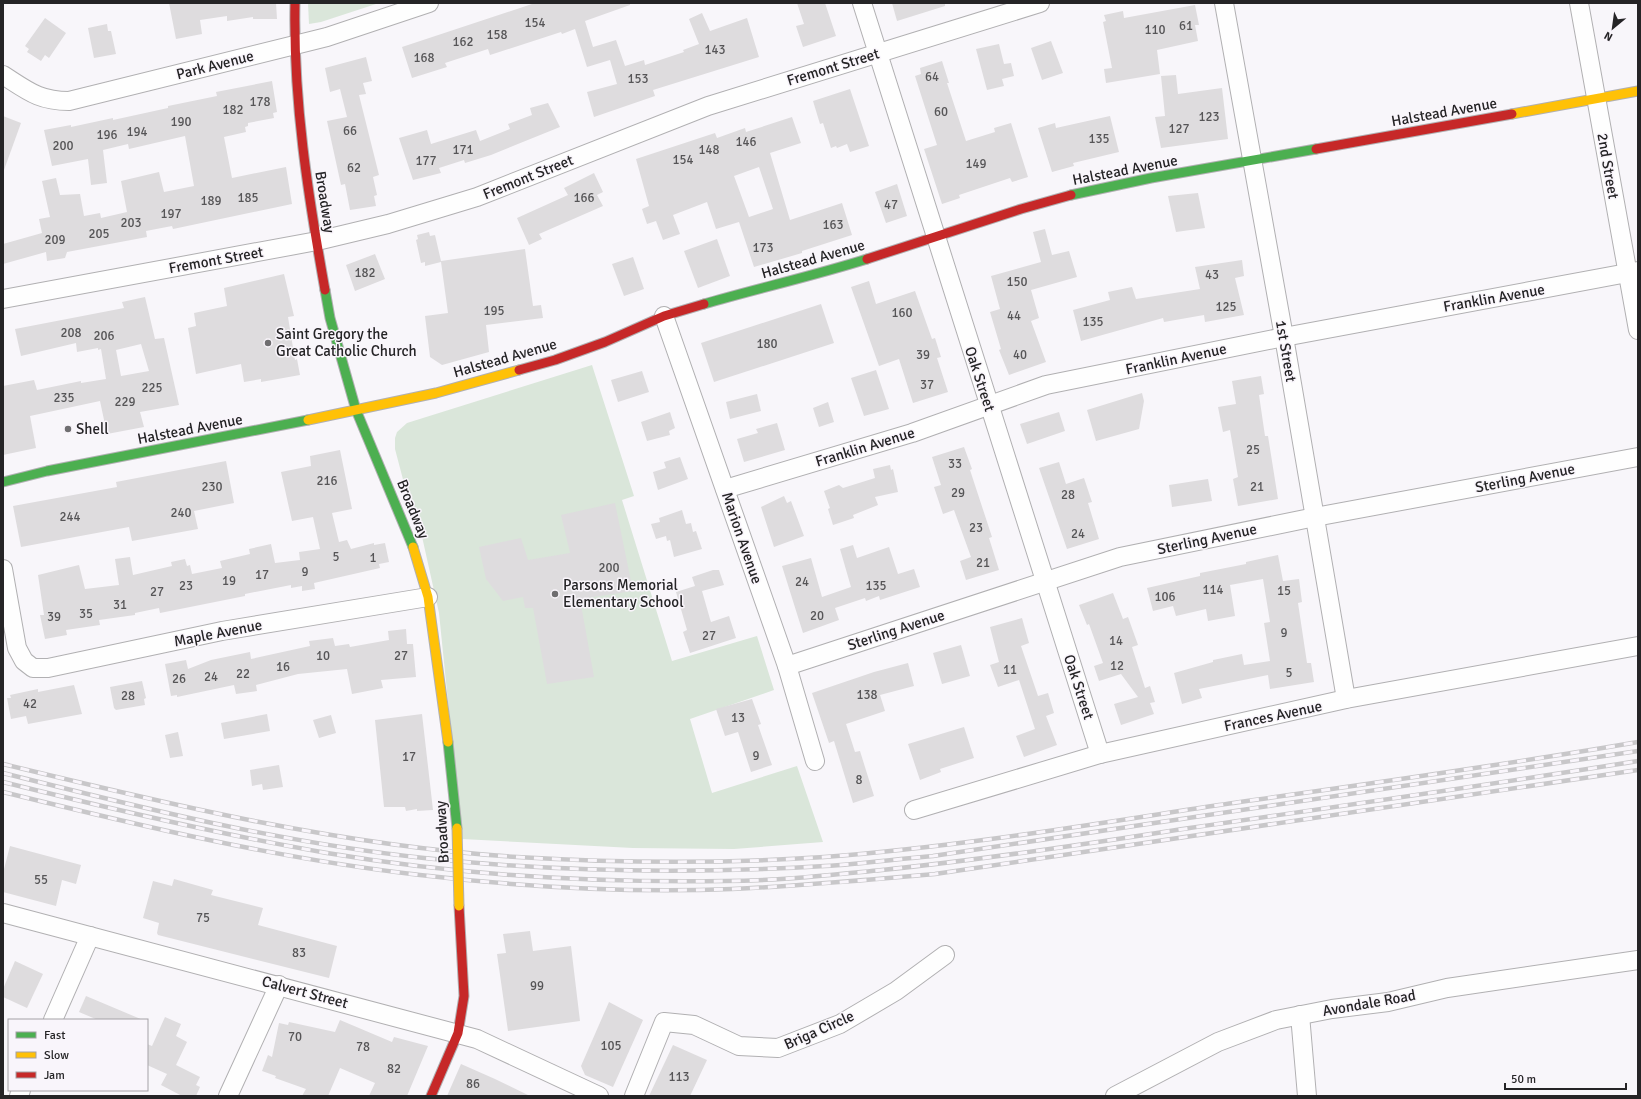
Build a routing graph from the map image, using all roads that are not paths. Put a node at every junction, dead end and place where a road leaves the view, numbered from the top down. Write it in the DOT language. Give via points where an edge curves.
graph roads {
  1 [pos="295,3"];
  2 [pos="430,3"];
  3 [pos="862,3"];
  4 [pos="1040,3"];
  5 [pos="1224,3"];
  6 [pos="1579,3"];
  7 [pos="294,46"];
  8 [pos="877,53"];
  9 [pos="3,75"];
  10 [pos="1638,92"];
  11 [pos="1596,99"];
  12 [pos="1252,162"];
  13 [pos="936,236"];
  14 [pos="317,241"];
  15 [pos="1633,272"];
  16 [pos="3,298"];
  17 [pos="664,316"];
  18 [pos="1638,330"];
  19 [pos="1284,337"];
  20 [pos="988,406"];
  21 [pos="356,410"];
  22 [pos="1638,456"];
  23 [pos="3,482"];
  24 [pos="725,489"];
  25 [pos="1315,517"];
  26 [pos="3,569"];
  27 [pos="1045,581"];
  28 [pos="428,596"];
  29 [pos="1638,646"];
  30 [pos="787,666"];
  31 [pos="1346,700"];
  32 [pos="1100,754"];
  33 [pos="815,762"];
  34 [pos="914,810"];
  35 [pos="3,913"];
  36 [pos="90,936"];
  37 [pos="945,955"];
  38 [pos="1638,960"];
  39 [pos="279,985"];
  40 [pos="1300,1015"];
  41 [pos="52,1019"];
  42 [pos="458,1033"];
  43 [pos="228,1096"];
  44 [pos="431,1096"];
  45 [pos="599,1096"];
  46 [pos="634,1096"];
  47 [pos="1115,1096"];
  48 [pos="1307,1096"];
  1 -- 7 [label="street, Broadway"];
  2 -- 7 [label="street, Park Avenue"];
  3 -- 8 [label="street, Oak Street"];
  4 -- 8 [label="street, Fremont Street"];
  5 -- 12 [label="street, 1st Street"];
  6 -- 11 [label="street, 2nd Street"];
  7 -- 9 [label="street, Park Avenue" via="69,101 40,98"];
  7 -- 14 [label="street, Broadway" via="297,100 310,207"];
  8 -- 13 [label="street, Oak Street"];
  8 -- 14 [label="street, Fremont Street" via="708,106 477,197 388,224"];
  10 -- 11 [label="street, Halstead Avenue"];
  11 -- 12 [label="street, Halstead Avenue"];
  11 -- 15 [label="street, 2nd Street"];
  12 -- 13 [label="street, Halstead Avenue" via="1151,178 1068,196"];
  12 -- 19 [label="street, 1st Street"];
  13 -- 17 [label="street, Halstead Avenue" via="820,274 748,291"];
  13 -- 20 [label="street, Oak Street"];
  14 -- 16 [label="street, Fremont Street"];
  14 -- 21 [label="street, Broadway" via="330,318"];
  15 -- 18 [label="street, 2nd Street"];
  15 -- 19 [label="street, Franklin Avenue"];
  17 -- 21 [label="street, Halstead Avenue" via="605,342 555,360 436,393"];
  17 -- 24 [label="street, Marion Avenue"];
  19 -- 20 [label="street, Franklin Avenue" via="1046,385"];
  19 -- 25 [label="street, 1st Street"];
  20 -- 24 [label="street, Franklin Avenue" via="912,433"];
  20 -- 27 [label="street, Oak Street"];
  21 -- 23 [label="street, Halstead Avenue" via="97,460"];
  21 -- 28 [label="street, Broadway" via="413,547"];
  22 -- 25 [label="street, Sterling Avenue"];
  24 -- 30 [label="street, Marion Avenue"];
  25 -- 27 [label="street, Sterling Avenue" via="1120,557"];
  25 -- 31 [label="street, 1st Street"];
  26 -- 28 [label="street, Maple Avenue" via="17,648 24,661 33,668 48,668 222,631"];
  27 -- 30 [label="street, Sterling Avenue"];
  27 -- 32 [label="street, Oak Street"];
  28 -- 42 [label="street, Broadway, bridge" via="446,714 457,828 458,906 464,996"];
  29 -- 31 [label="street, Frances Avenue"];
  30 -- 33 [label="street, Marion Avenue"];
  31 -- 32 [label="street, Frances Avenue"];
  32 -- 34 [label="street, Frances Avenue"];
  35 -- 36 [label="street, Calvert Street"];
  36 -- 39 [label="street, Calvert Street"];
  36 -- 41 [label="street"];
  37 -- 46 [label="street, Briga Circle" via="896,991 840,1024 778,1048 740,1046 694,1025 664,1022"];
  38 -- 40 [label="street, Avondale Road" via="1447,988 1388,1002"];
  39 -- 42 [label="street, Calvert Street"];
  39 -- 43 [label="street"];
  40 -- 47 [label="street, Avondale Road" via="1276,1020 1218,1042"];
  40 -- 48 [label="street"];
  42 -- 44 [label="street, Broadway"];
  42 -- 45 [label="street, Calvert Street" via="477,1039"];
}
